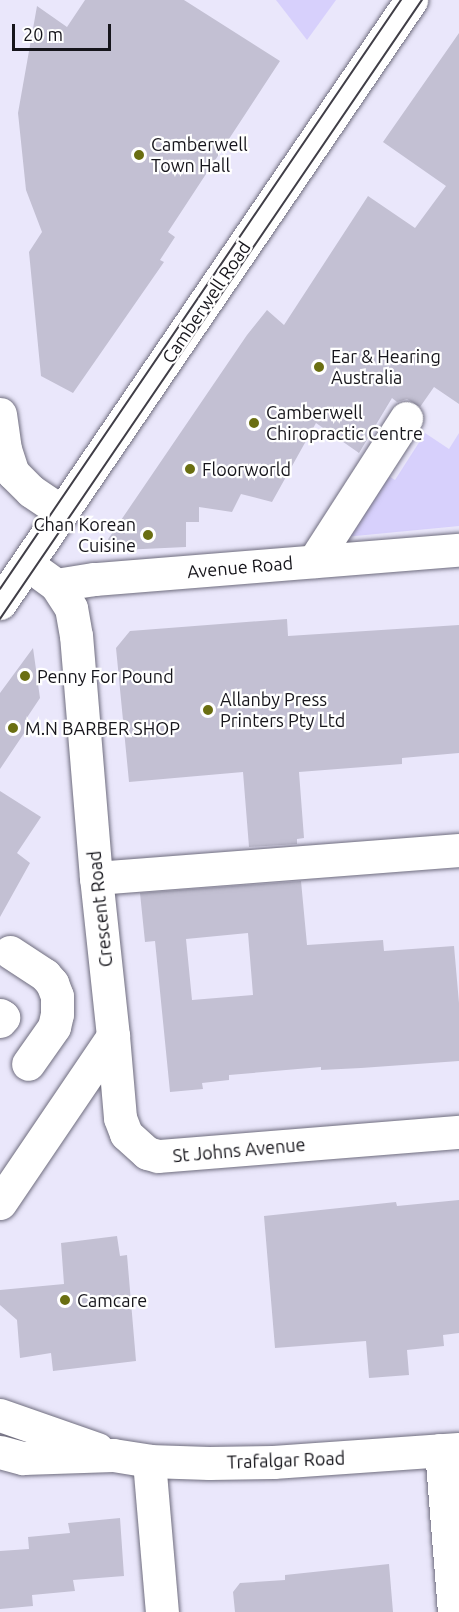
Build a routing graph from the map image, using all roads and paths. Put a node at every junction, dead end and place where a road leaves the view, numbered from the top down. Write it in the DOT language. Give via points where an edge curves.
graph roads {
  1 [pos="411,0"];
  2 [pos="0,414"];
  3 [pos="406,418"];
  4 [pos="62,512"];
  5 [pos="459,550"];
  6 [pos="314,561"];
  7 [pos="28,564"];
  8 [pos="56,585"];
  9 [pos="0,603"];
  10 [pos="459,849"];
  11 [pos="96,878"];
  12 [pos="10,952"];
  13 [pos="0,1015"];
  14 [pos="0,1021"];
  15 [pos="113,1036"];
  16 [pos="28,1064"];
  17 [pos="459,1132"];
  18 [pos="0,1203"];
  19 [pos="0,1415"];
  20 [pos="450,1449"];
  21 [pos="0,1452"];
  22 [pos="114,1455"];
  23 [pos="149,1461"];
  24 [pos="162,1612"];
  25 [pos="454,1612"];
  1 -- 4 [label="street, Camberwell Road"];
  2 -- 4 [label="street" via="13,473"];
  3 -- 6 [label="street"];
  4 -- 7 [label="street, Camberwell Road"];
  5 -- 6 [label="street, Avenue Road"];
  6 -- 8 [label="street, Avenue Road"];
  7 -- 8 [label="street"];
  7 -- 9 [label="street, Camberwell Road"];
  8 -- 11 [label="street, Crescent Road" via="70,605 75,625"];
  10 -- 11 [label="street"];
  11 -- 15 [label="street, Crescent Road"];
  12 -- 16 [label="street" via="45,975 57,996 54,1027"];
  13 -- 14 [label="street"];
  15 -- 17 [label="street, St Johns Avenue" via="120,1118 126,1134 147,1153 171,1156"];
  15 -- 18 [label="street"];
  19 -- 22 [label="street, Trafalgar Road"];
  20 -- 23 [label="street, Trafalgar Road" via="273,1462"];
  20 -- 25 [label="street"];
  21 -- 22 [label="street, Trafalgar Road" via="23,1458"];
  22 -- 23 [label="street, Trafalgar Road"];
  23 -- 24 [label="street"];
}
